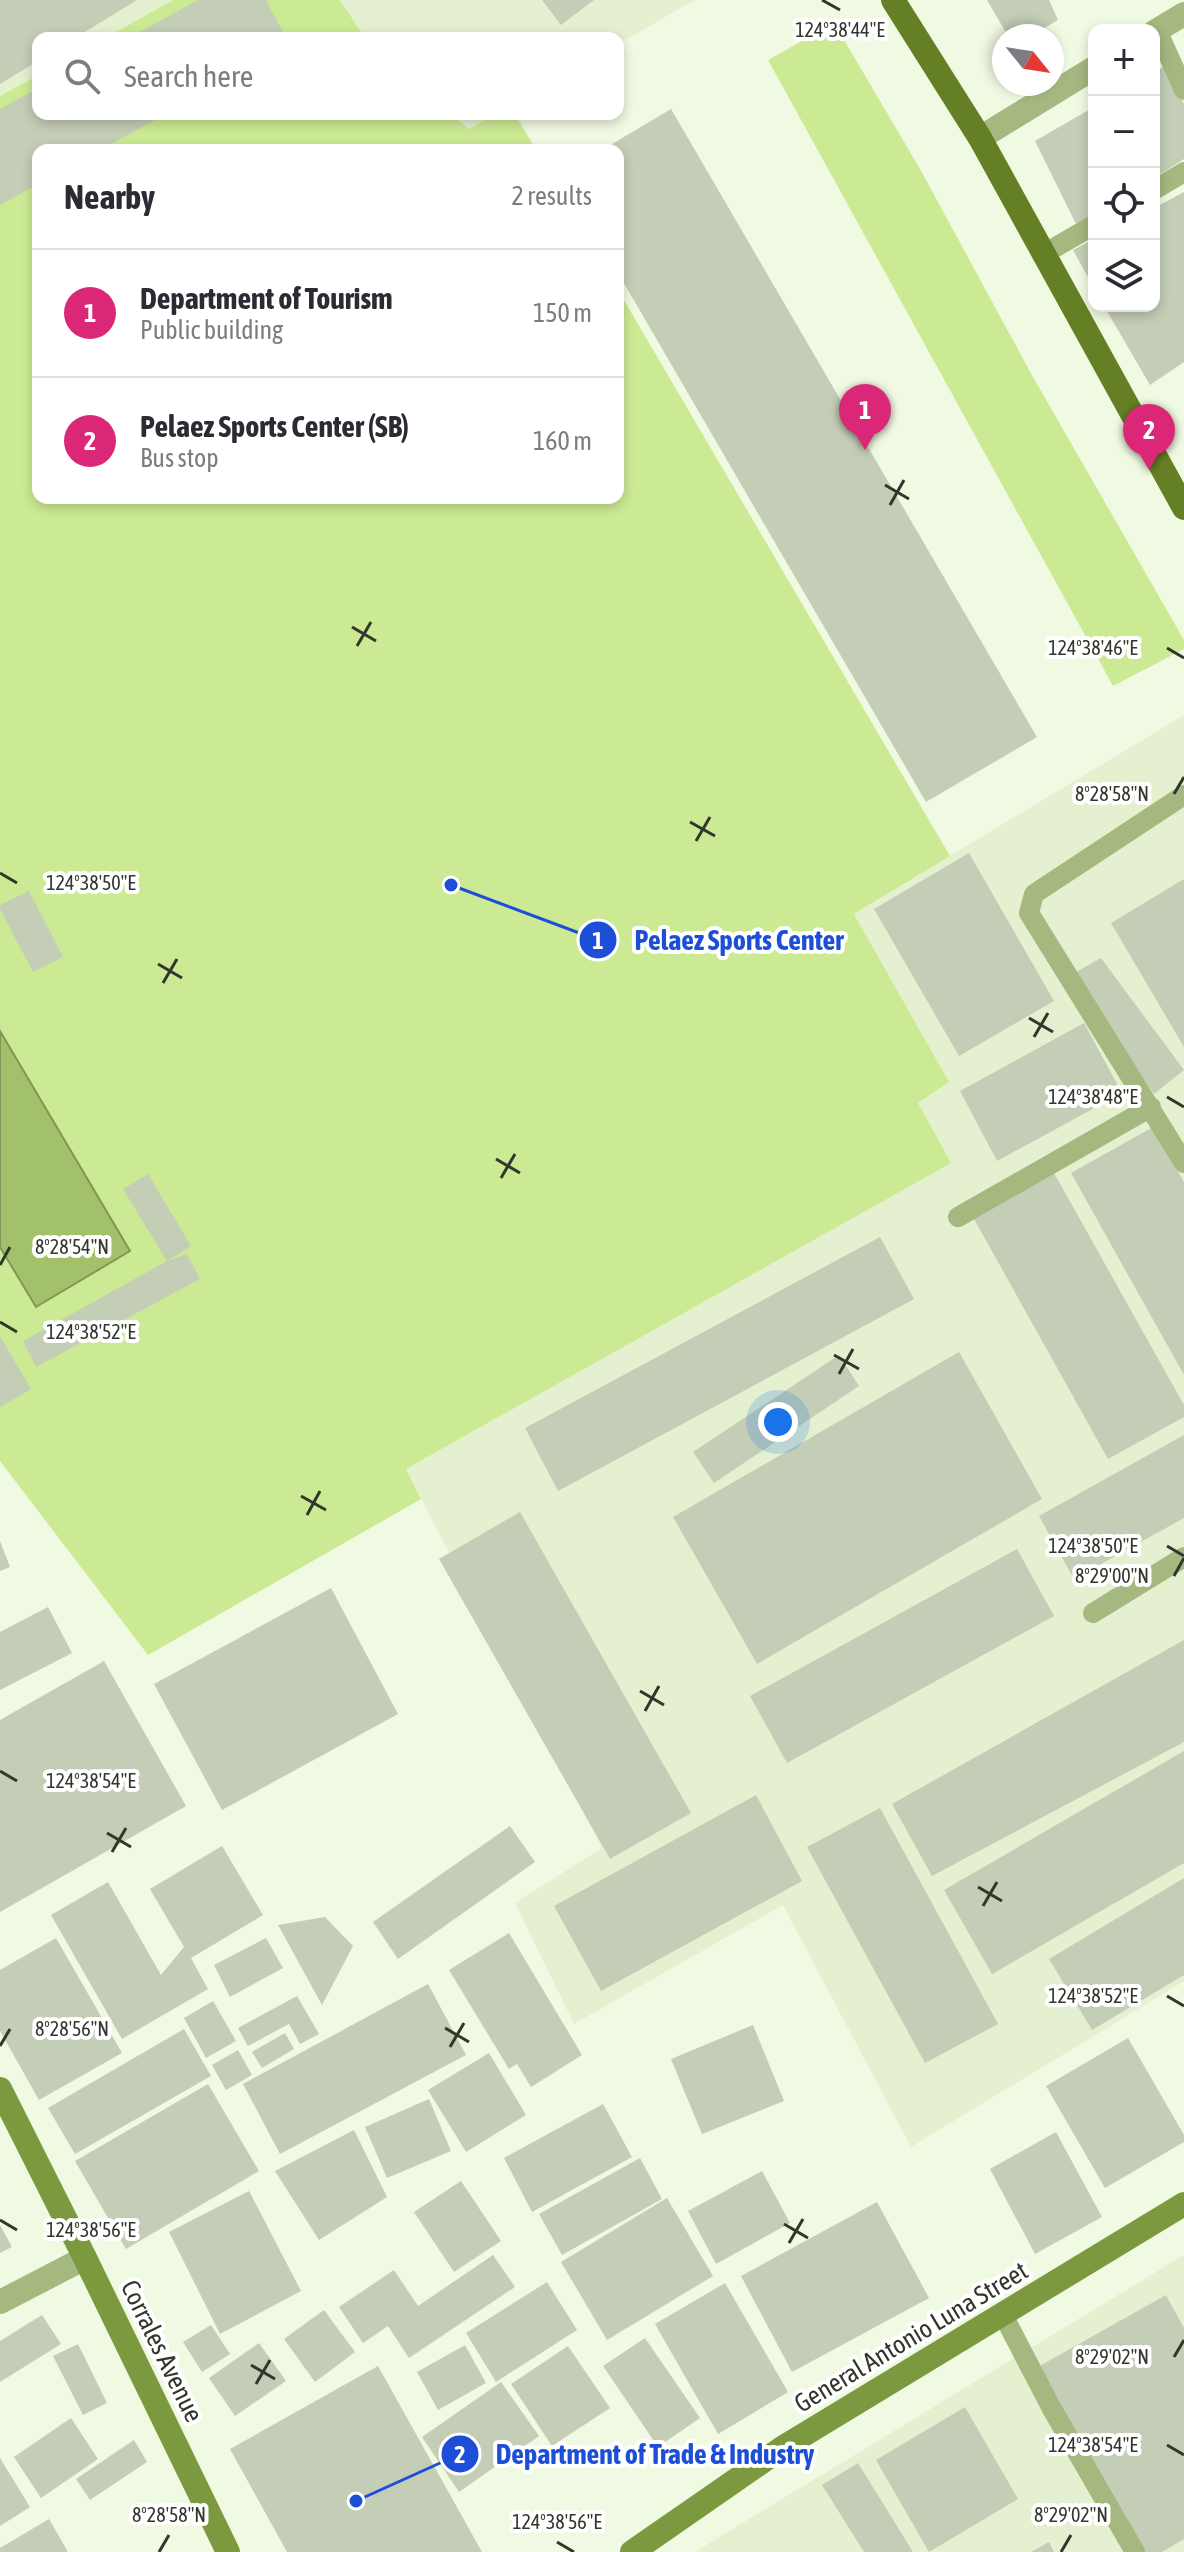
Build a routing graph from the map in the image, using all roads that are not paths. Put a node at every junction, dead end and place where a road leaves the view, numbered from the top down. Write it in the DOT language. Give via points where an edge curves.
graph roads {
  1 [pos="893,0"];
  2 [pos="1184,14"];
  3 [pos="1160,29"];
  4 [pos="1160,39"];
  5 [pos="1088,72"];
  6 [pos="1184,90"];
  7 [pos="980,138"];
  8 [pos="1184,172"];
  9 [pos="1160,186"];
  10 [pos="1088,228"];
  11 [pos="1042,255"];
  12 [pos="1184,508"];
  13 [pos="1184,795"];
  14 [pos="1151,1107"];
  15 [pos="1184,1163"];
  16 [pos="958,1217"];
  17 [pos="1184,1557"];
  18 [pos="1093,1613"];
  19 [pos="0,2089"];
  20 [pos="1184,2204"];
  21 [pos="85,2258"];
  22 [pos="0,2302"];
  23 [pos="1002,2313"];
  24 [pos="228,2552"];
  25 [pos="632,2552"];
  26 [pos="1135,2552"];
  1 -- 7 [label="main road"];
  2 -- 3 [label="street"];
  4 -- 6 [label="lane"];
  5 -- 7 [label="street"];
  7 -- 11 [label="main road"];
  8 -- 9 [label="lane"];
  10 -- 11 [label="lane"];
  11 -- 12 [label="main road"];
  13 -- 14 [label="lane" via="1034,894 1029,913"];
  14 -- 15 [label="lane"];
  14 -- 16 [label="lane"];
  17 -- 18 [label="lane"];
  19 -- 21 [label="street, Corrales Avenue"];
  20 -- 23 [label="street, General Antonio Luna Street"];
  21 -- 22 [label="street"];
  21 -- 24 [label="street, Corrales Avenue"];
  23 -- 25 [label="street, General Antonio Luna Street" via="782,2448"];
  23 -- 26 [label="lane"];
}
